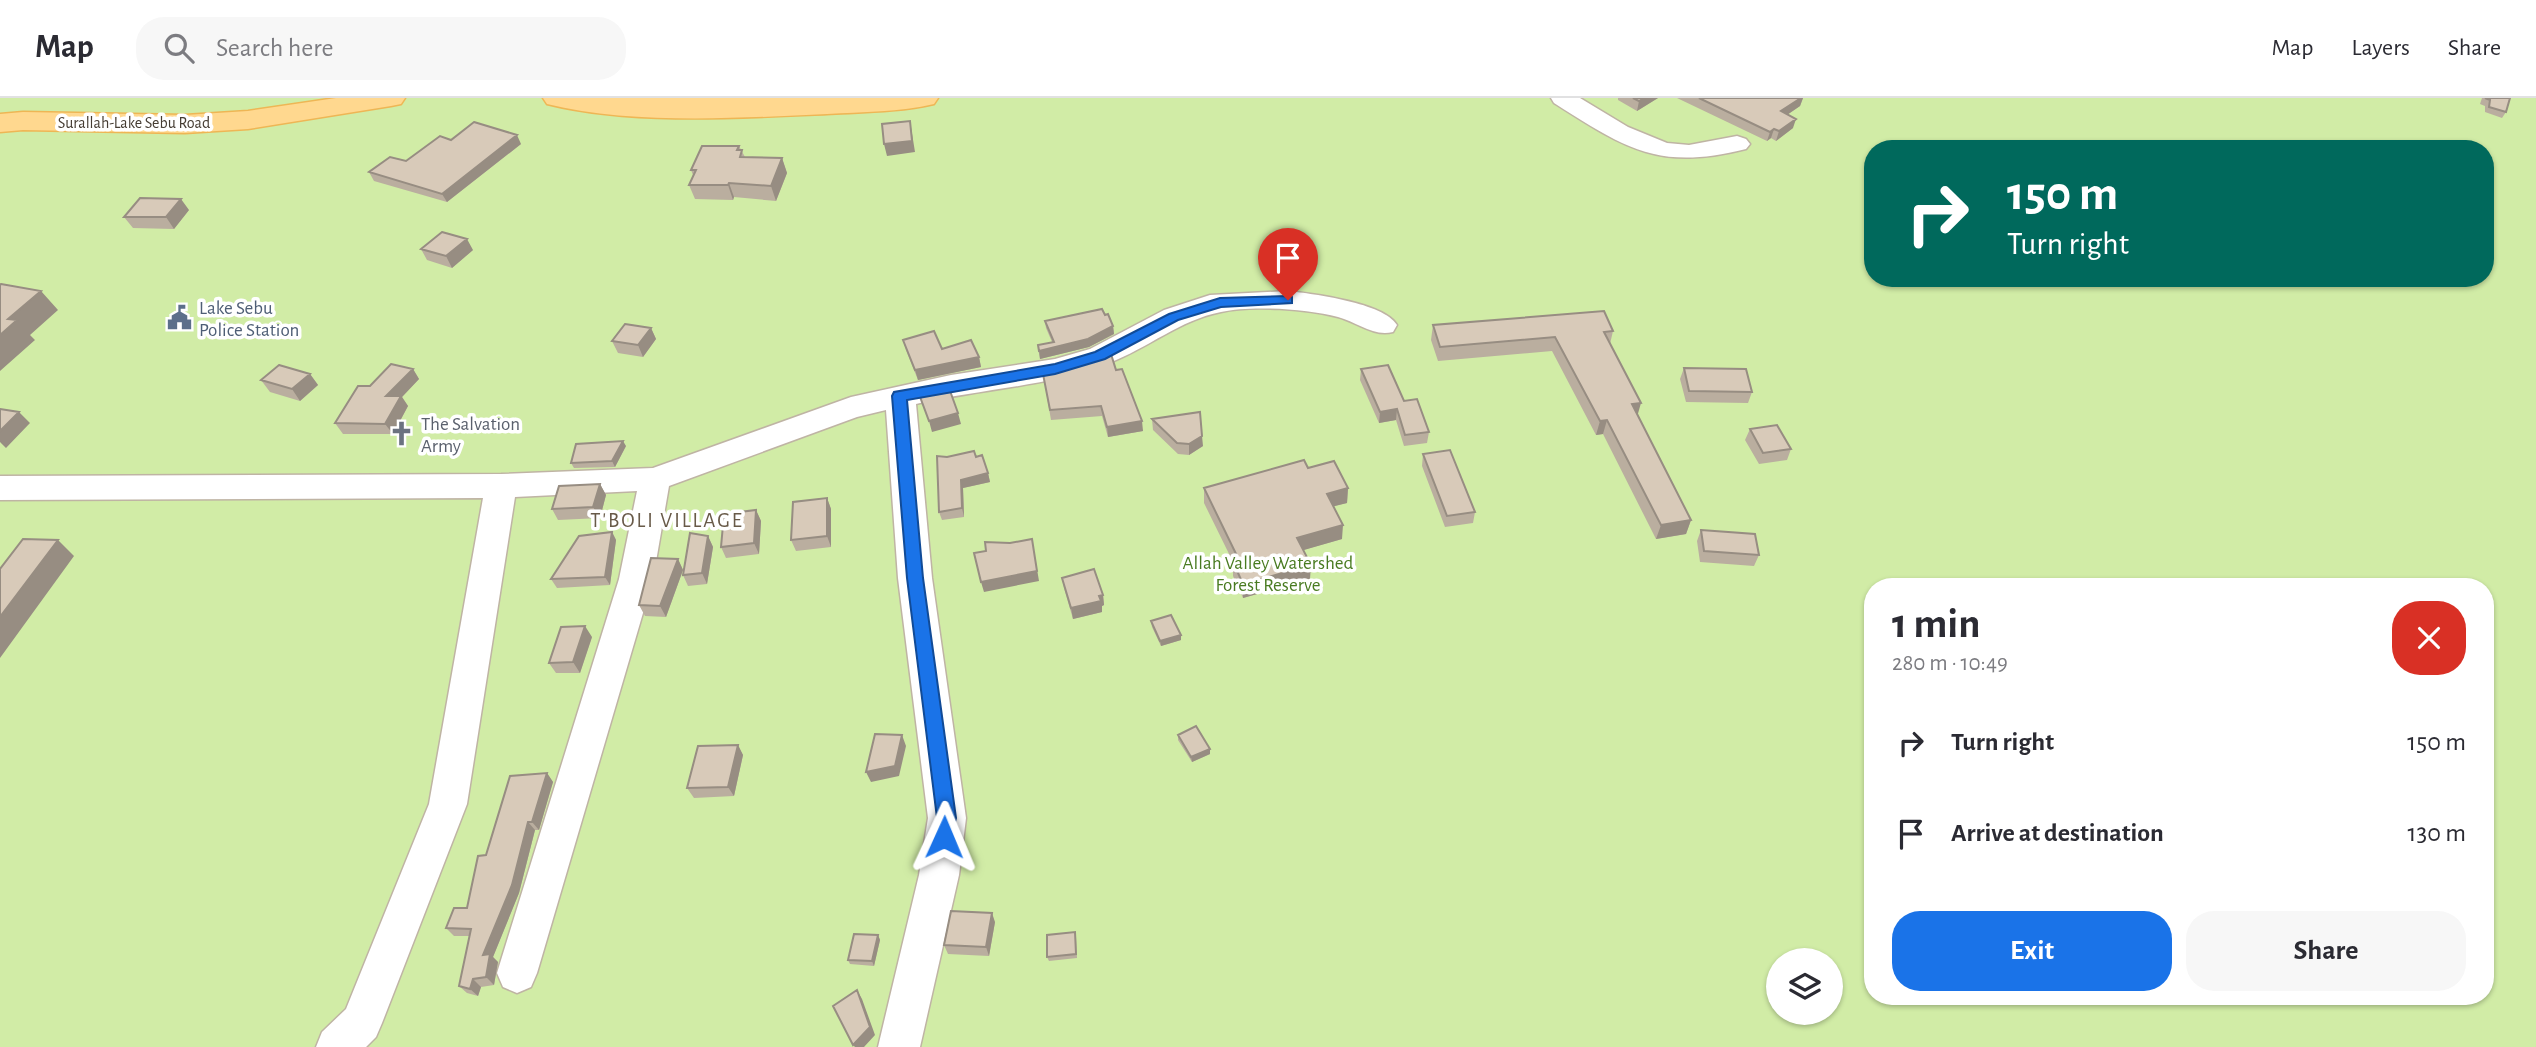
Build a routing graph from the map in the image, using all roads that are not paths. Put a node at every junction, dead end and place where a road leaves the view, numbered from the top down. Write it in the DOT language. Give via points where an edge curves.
graph roads {
  1 [pos="391,98"];
  2 [pos="557,98"];
  3 [pos="924,98"];
  4 [pos="1563,98"];
  5 [pos="0,123"];
  6 [pos="1737,144"];
  7 [pos="1383,326"];
  8 [pos="900,396"];
  9 [pos="655,479"];
  10 [pos="501,486"];
  11 [pos="0,488"];
  12 [pos="517,973"];
  13 [pos="337,1047"];
  14 [pos="899,1047"];
  1 -- 5 [label="main road, Surallah-Lake Sebu Road" via="248,120"];
  2 -- 3 [label="main road" via="627,107 740,108"];
  4 -- 6 [label="street" via="1616,130 1661,149 1683,152"];
  7 -- 8 [label="street" via="1347,310 1318,304 1220,302 1174,317 1100,356 1055,369"];
  8 -- 9 [label="street" via="795,426"];
  8 -- 14 [label="street" via="915,578 947,818 939,875"];
  9 -- 10 [label="street"];
  9 -- 12 [label="street" via="636,579"];
  10 -- 11 [label="street"];
  10 -- 13 [label="street" via="448,804 361,1023"];
}
